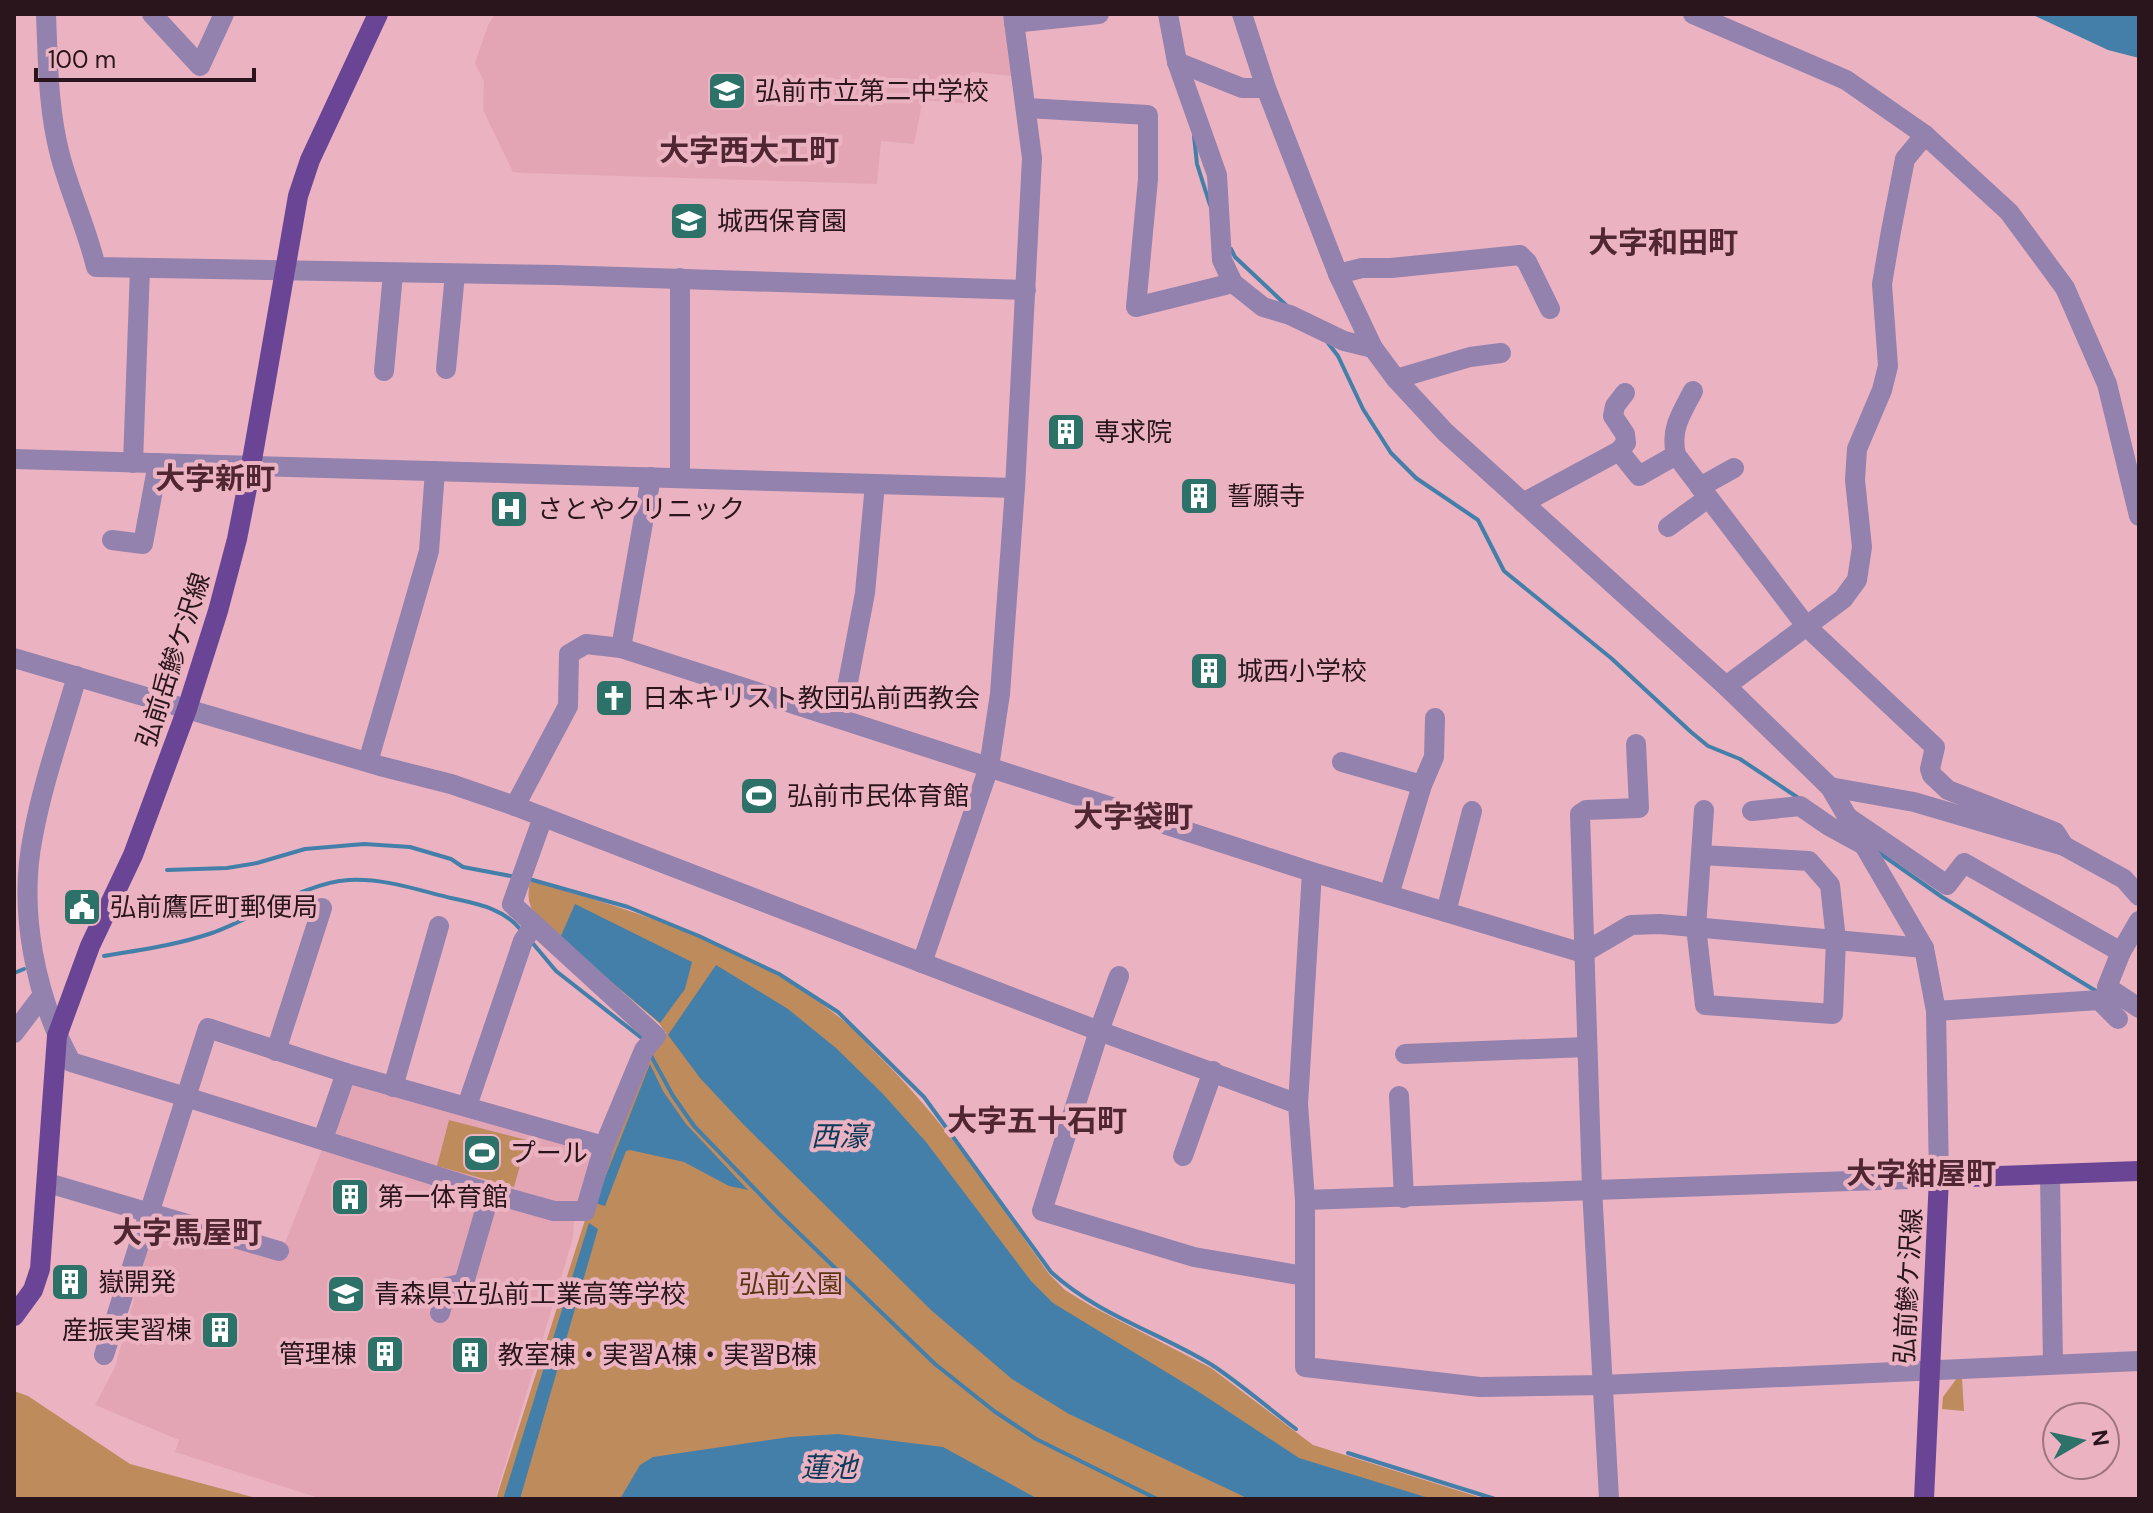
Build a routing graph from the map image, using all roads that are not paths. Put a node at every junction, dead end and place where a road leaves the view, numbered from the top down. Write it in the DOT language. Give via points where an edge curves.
graph roads {
  1 [pos="46,14"];
  2 [pos="152,14"];
  3 [pos="224,14"];
  4 [pos="378,14"];
  5 [pos="1099,14"];
  6 [pos="1168,14"];
  7 [pos="1242,14"];
  8 [pos="1693,14"];
  9 [pos="1014,19"];
  10 [pos="1177,62"];
  11 [pos="1266,88"];
  12 [pos="1027,108"];
  13 [pos="1925,135"];
  14 [pos="140,268"];
  15 [pos="283,271"];
  16 [pos="393,274"];
  17 [pos="455,274"];
  18 [pos="1338,274"];
  19 [pos="680,278"];
  20 [pos="1233,283"];
  21 [pos="1026,290"];
  22 [pos="1550,309"];
  23 [pos="1373,348"];
  24 [pos="1501,353"];
  25 [pos="446,369"];
  26 [pos="384,371"];
  27 [pos="1396,379"];
  28 [pos="1693,391"];
  29 [pos="1625,393"];
  30 [pos="1619,451"];
  31 [pos="1676,455"];
  32 [pos="14,459"];
  33 [pos="133,463"];
  34 [pos="158,463"];
  35 [pos="251,466"];
  36 [pos="1734,468"];
  37 [pos="435,471"];
  38 [pos="651,477"];
  39 [pos="680,478"];
  40 [pos="875,484"];
  41 [pos="1015,488"];
  42 [pos="1704,492"];
  43 [pos="1523,503"];
  44 [pos="2139,516"];
  45 [pos="1668,527"];
  46 [pos="112,540"];
  47 [pos="1807,627"];
  48 [pos="621,648"];
  49 [pos="14,658"];
  50 [pos="77,676"];
  51 [pos="1726,686"];
  52 [pos="187,709"];
  53 [pos="1435,718"];
  54 [pos="841,719"];
  55 [pos="1636,744"];
  56 [pos="368,762"];
  57 [pos="1342,762"];
  58 [pos="989,767"];
  59 [pos="1422,785"];
  60 [pos="1830,787"];
  61 [pos="515,806"];
  62 [pos="1704,810"];
  63 [pos="1472,811"];
  64 [pos="1752,811"];
  65 [pos="1846,816"];
  66 [pos="543,817"];
  67 [pos="1862,844"];
  68 [pos="2064,846"];
  69 [pos="1701,855"];
  70 [pos="1312,872"];
  71 [pos="1389,895"];
  72 [pos="2139,896"];
  73 [pos="322,908"];
  74 [pos="21,912"];
  75 [pos="1446,912"];
  76 [pos="2139,921"];
  77 [pos="534,925"];
  78 [pos="439,926"];
  79 [pos="1696,927"];
  80 [pos="1836,940"];
  81 [pos="1924,948"];
  82 [pos="2121,952"];
  83 [pos="1583,953"];
  84 [pos="922,963"];
  85 [pos="1119,976"];
  86 [pos="42,996"];
  87 [pos="2139,1008"];
  88 [pos="1936,1011"];
  89 [pos="2118,1019"];
  90 [pos="1099,1031"];
  91 [pos="14,1033"];
  92 [pos="57,1036"];
  93 [pos="1587,1047"];
  94 [pos="276,1051"];
  95 [pos="1405,1054"];
  96 [pos="1213,1071"];
  97 [pos="346,1073"];
  98 [pos="393,1087"];
  99 [pos="1399,1096"];
  100 [pos="186,1097"];
  101 [pos="1298,1104"];
  102 [pos="467,1106"];
  103 [pos="323,1139"];
  104 [pos="604,1146"];
  105 [pos="1183,1156"];
  106 [pos="2139,1171"];
  107 [pos="2050,1175"];
  108 [pos="1939,1178"];
  109 [pos="48,1183"];
  110 [pos="1592,1188"];
  111 [pos="490,1193"];
  112 [pos="1404,1198"];
  113 [pos="1305,1200"];
  114 [pos="148,1211"];
  115 [pos="279,1251"];
  116 [pos="1304,1276"];
  117 [pos="440,1313"];
  118 [pos="14,1316"];
  119 [pos="104,1355"];
  120 [pos="2139,1361"];
  121 [pos="2053,1364"];
  122 [pos="1930,1369"];
  123 [pos="1603,1385"];
  124 [pos="1609,1499"];
  125 [pos="1924,1499"];
  1 -- 14 [label="street" via="50,108 96,267"];
  2 -- 3 [label="street" via="200,66"];
  4 -- 15 [label="main road, 弘前岳鰺ケ沢線" via="310,160"];
  5 -- 9 [label="street"];
  6 -- 10 [label="street"];
  7 -- 11 [label="street"];
  8 -- 13 [label="street" via="1846,80"];
  9 -- 12 [label="street"];
  10 -- 11 [label="street" via="1242,88"];
  10 -- 20 [label="street" via="1217,175 1222,260"];
  11 -- 18 [label="street"];
  12 -- 20 [label="street" via="1148,115 1136,307"];
  12 -- 21 [label="street" via="1032,158"];
  13 -- 44 [label="street" via="2009,212 2065,288 2107,384"];
  13 -- 47 [label="street" via="1905,159 1882,284 1888,366 1857,449 1862,547 1857,580 1843,599"];
  14 -- 15 [label="street"];
  14 -- 33 [label="street"];
  15 -- 16 [label="street"];
  15 -- 35 [label="main road, 弘前岳鰺ケ沢線"];
  16 -- 17 [label="street"];
  16 -- 26 [label="street"];
  17 -- 19 [label="street"];
  17 -- 25 [label="street"];
  18 -- 22 [label="street" via="1520,255"];
  18 -- 23 [label="street"];
  19 -- 21 [label="street"];
  19 -- 39 [label="street"];
  20 -- 23 [label="street" via="1263,307"];
  21 -- 41 [label="street"];
  23 -- 27 [label="street"];
  24 -- 27 [label="street"];
  27 -- 43 [label="street"];
  28 -- 31 [label="street" via="1676,421"];
  29 -- 30 [label="street" via="1613,416 1625,434"];
  30 -- 31 [label="street" via="1639,476"];
  30 -- 43 [label="street"];
  31 -- 42 [label="street"];
  32 -- 33 [label="street"];
  33 -- 34 [label="street"];
  34 -- 35 [label="street"];
  34 -- 46 [label="street" via="143,544"];
  35 -- 37 [label="street"];
  35 -- 52 [label="main road, 弘前岳鰺ケ沢線" via="233,553"];
  36 -- 42 [label="street"];
  37 -- 38 [label="street"];
  37 -- 56 [label="street" via="429,551"];
  38 -- 39 [label="street"];
  38 -- 48 [label="street"];
  39 -- 40 [label="street"];
  40 -- 41 [label="street"];
  40 -- 54 [label="street" via="865,593"];
  41 -- 58 [label="street" via="1000,694"];
  42 -- 45 [label="street"];
  42 -- 47 [label="street"];
  43 -- 51 [label="street"];
  47 -- 51 [label="street"];
  47 -- 68 [label="street" via="1935,747 1930,769 1939,783 2055,832"];
  48 -- 54 [label="street"];
  48 -- 61 [label="street" via="586,644 569,654 568,706"];
  49 -- 50 [label="street"];
  50 -- 52 [label="street"];
  50 -- 74 [label="street" via="32,837"];
  51 -- 60 [label="street"];
  52 -- 56 [label="street"];
  52 -- 92 [label="main road, 弘前岳鰺ケ沢線"];
  53 -- 59 [label="street" via="1434,757"];
  54 -- 58 [label="street"];
  55 -- 83 [label="street" via="1639,808 1580,814"];
  56 -- 61 [label="street"];
  57 -- 59 [label="street"];
  58 -- 70 [label="street"];
  58 -- 84 [label="street"];
  59 -- 71 [label="street"];
  60 -- 65 [label="street"];
  60 -- 68 [label="street" via="1914,802"];
  61 -- 66 [label="street"];
  62 -- 69 [label="street"];
  63 -- 75 [label="street"];
  64 -- 67 [label="street" via="1800,806"];
  65 -- 67 [label="street"];
  65 -- 82 [label="street" via="1947,885 1964,863"];
  66 -- 77 [label="street" via="512,904"];
  66 -- 84 [label="street"];
  67 -- 81 [label="street"];
  68 -- 72 [label="street" via="2124,879"];
  69 -- 79 [label="street"];
  69 -- 80 [label="street" via="1809,861 1830,885"];
  70 -- 71 [label="street"];
  70 -- 101 [label="street"];
  71 -- 75 [label="street"];
  73 -- 94 [label="street"];
  74 -- 86 [label="street"];
  75 -- 83 [label="street"];
  76 -- 82 [label="street"];
  77 -- 102 [label="street" via="523,941"];
  77 -- 104 [label="street" via="656,1036 644,1050"];
  78 -- 98 [label="street"];
  79 -- 80 [label="street"];
  79 -- 80 [label="street" via="1705,1005 1833,1014"];
  79 -- 83 [label="street" via="1631,925"];
  80 -- 81 [label="street"];
  81 -- 88 [label="street"];
  82 -- 87 [label="street" via="2107,987"];
  83 -- 93 [label="street"];
  84 -- 90 [label="street"];
  85 -- 90 [label="street"];
  86 -- 91 [label="street"];
  86 -- 92 [label="street"];
  88 -- 89 [label="street" via="2099,1000"];
  88 -- 108 [label="street"];
  90 -- 96 [label="street"];
  90 -- 116 [label="street" via="1042,1211 1194,1257"];
  92 -- 100 [label="street" via="71,1062"];
  92 -- 109 [label="main road, 弘前岳鰺ケ沢線"];
  93 -- 95 [label="street"];
  93 -- 110 [label="street"];
  94 -- 97 [label="street"];
  94 -- 100 [label="street" via="208,1028"];
  96 -- 101 [label="street"];
  96 -- 105 [label="street"];
  97 -- 98 [label="street"];
  97 -- 103 [label="street"];
  98 -- 102 [label="street"];
  99 -- 112 [label="street"];
  100 -- 103 [label="street"];
  100 -- 114 [label="street"];
  101 -- 113 [label="street"];
  102 -- 104 [label="street"];
  103 -- 111 [label="street"];
  104 -- 111 [label="street" via="585,1211 554,1211"];
  106 -- 107 [label="main road, 弘前鰺ケ沢線"];
  107 -- 108 [label="main road, 弘前鰺ケ沢線"];
  107 -- 121 [label="street"];
  108 -- 110 [label="street"];
  108 -- 122 [label="main road, 弘前鰺ケ沢線"];
  109 -- 114 [label="street"];
  109 -- 118 [label="main road, 弘前岳鰺ケ沢線" via="40,1269 33,1290"];
  110 -- 112 [label="street"];
  110 -- 123 [label="street"];
  111 -- 117 [label="street" via="464,1283 447,1287"];
  112 -- 113 [label="street"];
  113 -- 116 [label="street"];
  114 -- 115 [label="street"];
  114 -- 119 [label="street"];
  116 -- 123 [label="street" via="1305,1367 1480,1387"];
  120 -- 121 [label="street"];
  121 -- 122 [label="street"];
  122 -- 123 [label="street"];
  122 -- 125 [label="main road, 弘前鰺ケ沢線"];
  123 -- 124 [label="street"];
}
